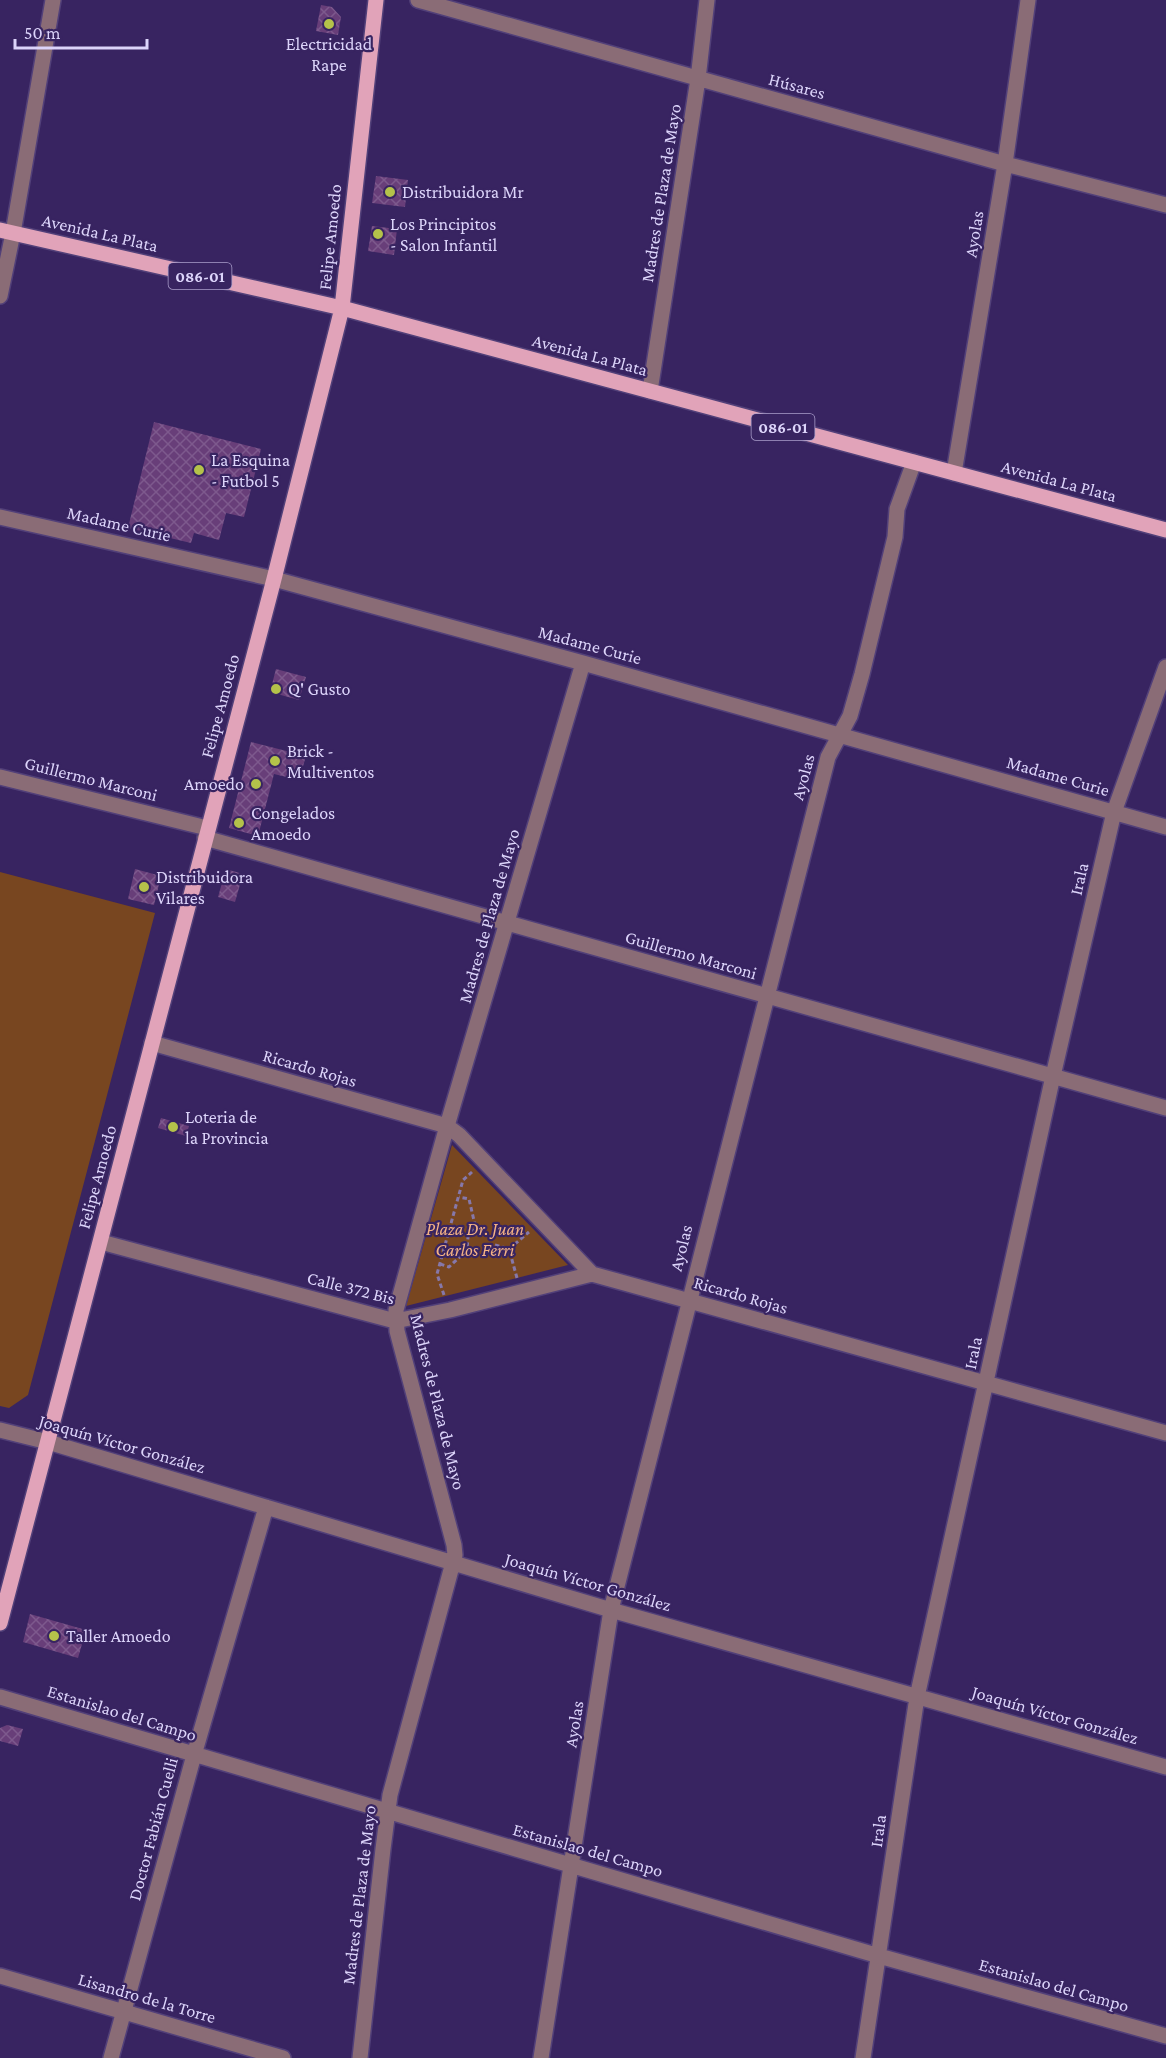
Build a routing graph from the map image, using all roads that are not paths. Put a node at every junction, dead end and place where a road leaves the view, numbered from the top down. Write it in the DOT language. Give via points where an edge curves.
graph roads {
  1 [pos="52,0"];
  2 [pos="375,0"];
  3 [pos="418,0"];
  4 [pos="707,0"];
  5 [pos="1028,0"];
  6 [pos="698,79"];
  7 [pos="1005,164"];
  8 [pos="1166,206"];
  9 [pos="7,231"];
  10 [pos="0,296"];
  11 [pos="342,308"];
  12 [pos="650,391"];
  13 [pos="914,462"];
  14 [pos="954,473"];
  15 [pos="0,517"];
  16 [pos="1166,530"];
  17 [pos="274,579"];
  18 [pos="583,663"];
  19 [pos="1166,667"];
  20 [pos="841,734"];
  21 [pos="0,777"];
  22 [pos="1114,813"];
  23 [pos="1166,827"];
  24 [pos="206,833"];
  25 [pos="507,924"];
  26 [pos="766,996"];
  27 [pos="152,1043"];
  28 [pos="1053,1076"];
  29 [pos="1166,1107"];
  30 [pos="447,1126"];
  31 [pos="101,1242"];
  32 [pos="592,1274"];
  33 [pos="688,1300"];
  34 [pos="395,1321"];
  35 [pos="987,1384"];
  36 [pos="0,1430"];
  37 [pos="1166,1433"];
  38 [pos="48,1442"];
  39 [pos="266,1507"];
  40 [pos="453,1563"];
  41 [pos="611,1610"];
  42 [pos="0,1623"];
  43 [pos="0,1697"];
  44 [pos="917,1697"];
  45 [pos="194,1755"];
  46 [pos="1166,1767"];
  47 [pos="387,1811"];
  48 [pos="572,1866"];
  49 [pos="879,1956"];
  50 [pos="0,1976"];
  51 [pos="123,2012"];
  52 [pos="1166,2037"];
  53 [pos="111,2058"];
  54 [pos="284,2058"];
  55 [pos="360,2058"];
  56 [pos="542,2058"];
  57 [pos="863,2058"];
  1 -- 9 [label="street"];
  2 -- 11 [label="main road, Felipe Amoedo"];
  3 -- 6 [label="street, Húsares"];
  4 -- 6 [label="street, Madres de Plaza de Mayo"];
  5 -- 7 [label="street, Ayolas"];
  6 -- 7 [label="street, Húsares"];
  6 -- 12 [label="street, Madres de Plaza de Mayo"];
  7 -- 8 [label="street, Húsares"];
  7 -- 14 [label="street, Ayolas"];
  9 -- 10 [label="street"];
  9 -- 11 [label="main road, Avenida La Plata / 086-01"];
  11 -- 12 [label="main road, Avenida La Plata / 086-01"];
  11 -- 17 [label="main road, Felipe Amoedo"];
  12 -- 13 [label="main road, Avenida La Plata / 086-01"];
  13 -- 14 [label="main road, Avenida La Plata / 086-01"];
  13 -- 20 [label="street, Ayolas" via="897,509 895,537 862,674"];
  14 -- 16 [label="main road, Avenida La Plata / 086-01"];
  15 -- 17 [label="street, Madame Curie"];
  17 -- 18 [label="street, Madame Curie"];
  17 -- 24 [label="main road, Felipe Amoedo"];
  18 -- 20 [label="street, Madame Curie"];
  18 -- 25 [label="street, Madres de Plaza de Mayo"];
  19 -- 22 [label="street, Irala"];
  20 -- 22 [label="street, Madame Curie"];
  20 -- 26 [label="street, Ayolas" via="828,757"];
  21 -- 24 [label="street, Guillermo Marconi"];
  22 -- 23 [label="street, Madame Curie"];
  22 -- 28 [label="street, Irala"];
  24 -- 25 [label="street, Guillermo Marconi"];
  24 -- 27 [label="main road, Felipe Amoedo"];
  25 -- 26 [label="street, Guillermo Marconi"];
  25 -- 30 [label="street, Madres de Plaza de Mayo"];
  26 -- 28 [label="street, Guillermo Marconi"];
  26 -- 33 [label="street, Ayolas"];
  27 -- 30 [label="street, Ricardo Rojas"];
  27 -- 31 [label="main road, Felipe Amoedo"];
  28 -- 29 [label="street, Guillermo Marconi"];
  28 -- 35 [label="street, Irala"];
  30 -- 32 [label="street, Ricardo Rojas"];
  30 -- 34 [label="street, Madres de Plaza de Mayo"];
  31 -- 34 [label="street, Calle 372 Bis"];
  31 -- 38 [label="main road, Felipe Amoedo"];
  32 -- 33 [label="street, Ricardo Rojas"];
  32 -- 34 [label="street, Calle 372 Bis"];
  33 -- 35 [label="street, Ricardo Rojas"];
  33 -- 41 [label="street, Ayolas"];
  34 -- 40 [label="street, Madres de Plaza de Mayo" via="454,1545"];
  35 -- 37 [label="street, Ricardo Rojas"];
  35 -- 44 [label="street, Irala"];
  36 -- 38 [label="street, Joaquín Víctor González"];
  38 -- 39 [label="street, Joaquín Víctor González"];
  38 -- 42 [label="main road, Felipe Amoedo"];
  39 -- 40 [label="street, Joaquín Víctor González"];
  39 -- 45 [label="street, Doctor Fabián Cuelli"];
  40 -- 41 [label="street, Joaquín Víctor González"];
  40 -- 47 [label="street, Madres de Plaza de Mayo"];
  41 -- 44 [label="street, Joaquín Víctor González"];
  41 -- 48 [label="street, Ayolas"];
  43 -- 45 [label="street, Estanislao del Campo"];
  44 -- 46 [label="street, Joaquín Víctor González"];
  44 -- 49 [label="street, Irala"];
  45 -- 47 [label="street, Estanislao del Campo"];
  45 -- 51 [label="street, Doctor Fabián Cuelli"];
  47 -- 48 [label="street, Estanislao del Campo"];
  47 -- 55 [label="street, Madres de Plaza de Mayo"];
  48 -- 49 [label="street, Estanislao del Campo"];
  48 -- 56 [label="street, Ayolas"];
  49 -- 52 [label="street, Estanislao del Campo"];
  49 -- 57 [label="street, Irala"];
  50 -- 51 [label="street, Lisandro de la Torre"];
  51 -- 53 [label="street, Doctor Fabián Cuelli"];
  51 -- 54 [label="street, Lisandro de la Torre"];
}
